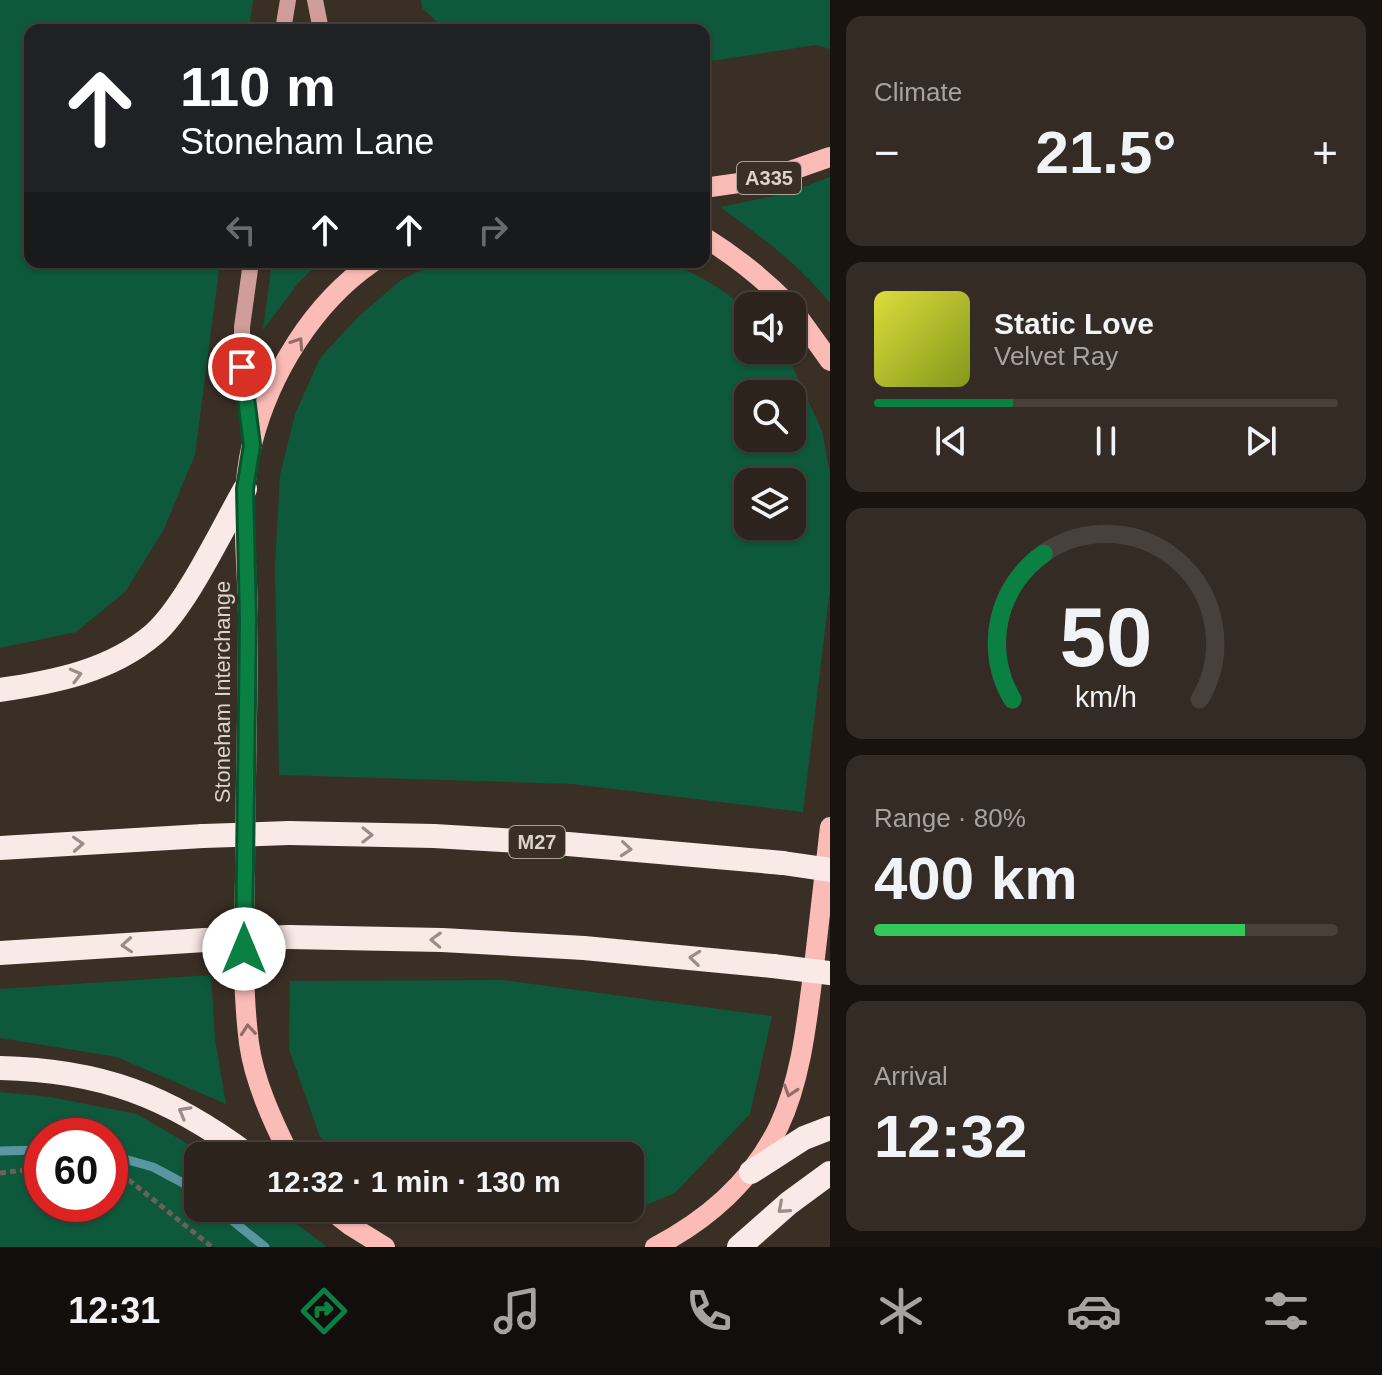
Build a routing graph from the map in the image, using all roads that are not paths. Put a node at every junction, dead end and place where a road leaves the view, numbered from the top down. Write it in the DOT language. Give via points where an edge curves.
graph roads {
  1 [pos="288,0"];
  2 [pos="315,0"];
  3 [pos="284,24"];
  4 [pos="320,24"];
  5 [pos="830,157"];
  6 [pos="710,187"];
  7 [pos="710,241"];
  8 [pos="250,268"];
  9 [pos="364,268"];
  10 [pos="777,292"];
  11 [pos="806,328"];
  12 [pos="830,361"];
  13 [pos="252,445"];
  14 [pos="245,489"];
  15 [pos="0,690"];
  16 [pos="830,827"];
  17 [pos="0,848"];
  18 [pos="830,870"];
  19 [pos="0,953"];
  20 [pos="830,973"];
  21 [pos="0,1068"];
  22 [pos="830,1128"];
  23 [pos="230,1142"];
  24 [pos="284,1142"];
  25 [pos="751,1172"];
  26 [pos="830,1173"];
  27 [pos="348,1222"];
  28 [pos="678,1239"];
  29 [pos="385,1247"];
  30 [pos="655,1247"];
  31 [pos="739,1247"];
  1 -- 3 [label="street"];
  2 -- 4 [label="street"];
  5 -- 6 [label="main road, A335" via="767,179"];
  7 -- 10 [label="main road"];
  8 -- 13 [label="street" via="242,367"];
  13 -- 9 [label="main road, Stoneham Interchange, one-way" via="268,395 317,314"];
  11 -- 12 [label="main road"];
  13 -- 14 [label="main road, Stoneham Interchange"];
  15 -- 14 [label="highway, one-way" via="85,673 154,634 183,597"];
  24 -- 14 [label="main road, Stoneham Interchange, one-way" via="250,1046 244,978"];
  16 -- 25 [label="main road, one-way" via="808,1015 795,1079 779,1126"];
  17 -- 18 [label="highway, M27, one-way, bridge" via="289,833 434,836"];
  20 -- 19 [label="highway, one-way, bridge" via="584,948 442,940 289,937"];
  23 -- 21 [label="highway, one-way" via="163,1101 117,1083 33,1068"];
  22 -- 25 [label="highway"];
  25 -- 28 [label="main road"];
  26 -- 31 [label="highway, one-way"];
  27 -- 29 [label="main road"];
  28 -- 30 [label="main road"];
}
